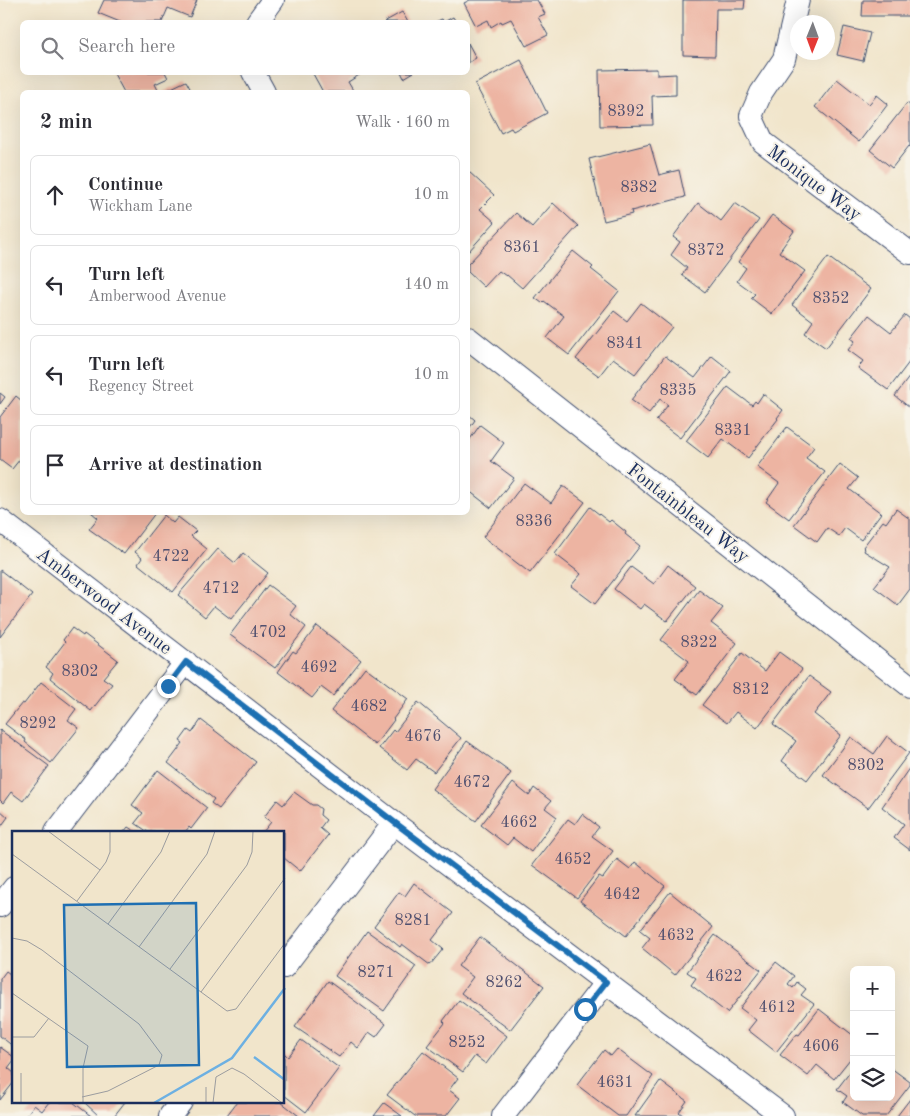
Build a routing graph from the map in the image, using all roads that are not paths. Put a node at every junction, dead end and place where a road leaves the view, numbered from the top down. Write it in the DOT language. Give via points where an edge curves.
graph roads {
  1 [pos="273,0"];
  2 [pos="798,0"];
  3 [pos="258,20"];
  4 [pos="255,75"];
  5 [pos="263,90"];
  6 [pos="910,254"];
  7 [pos="470,340"];
  8 [pos="0,520"];
  9 [pos="186,662"];
  10 [pos="910,686"];
  11 [pos="394,822"];
  12 [pos="57,831"];
  13 [pos="12,891"];
  14 [pos="0,906"];
  15 [pos="285,966"];
  16 [pos="606,982"];
  17 [pos="179,1104"];
  18 [pos="170,1116"];
  19 [pos="503,1116"];
  20 [pos="783,1116"];
  1 -- 3 [label="street"];
  2 -- 6 [label="street, Monique Way" via="784,59 761,93 751,116 763,142"];
  4 -- 5 [label="street"];
  7 -- 10 [label="street, Fontainbleau Way"];
  8 -- 9 [label="street, Amberwood Avenue"];
  9 -- 11 [label="street, Amberwood Avenue"];
  9 -- 12 [label="street"];
  11 -- 15 [label="street"];
  11 -- 16 [label="street, Amberwood Avenue"];
  13 -- 14 [label="street"];
  16 -- 19 [label="street"];
  16 -- 20 [label="street, Amberwood Avenue"];
  17 -- 18 [label="street"];
}
